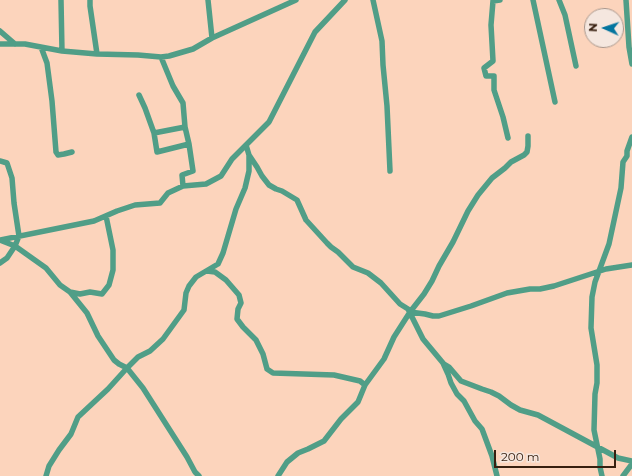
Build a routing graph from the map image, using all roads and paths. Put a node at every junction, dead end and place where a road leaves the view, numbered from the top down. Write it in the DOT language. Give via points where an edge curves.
graph roads {
  1 [pos="61,0"];
  2 [pos="90,0"];
  3 [pos="208,0"];
  4 [pos="296,0"];
  5 [pos="345,0"];
  6 [pos="373,0"];
  7 [pos="500,0"];
  8 [pos="533,0"];
  9 [pos="559,0"];
  10 [pos="626,0"];
  11 [pos="0,31"];
  12 [pos="212,38"];
  13 [pos="0,44"];
  14 [pos="15,44"];
  15 [pos="41,47"];
  16 [pos="62,51"];
  17 [pos="96,54"];
  18 [pos="161,57"];
  19 [pos="632,64"];
  20 [pos="576,66"];
  21 [pos="139,95"];
  22 [pos="555,102"];
  23 [pos="185,127"];
  24 [pos="154,133"];
  25 [pos="528,136"];
  26 [pos="632,137"];
  27 [pos="508,138"];
  28 [pos="189,144"];
  29 [pos="246,145"];
  30 [pos="72,152"];
  31 [pos="249,155"];
  32 [pos="0,161"];
  33 [pos="390,171"];
  34 [pos="183,186"];
  35 [pos="106,216"];
  36 [pos="20,236"];
  37 [pos="15,246"];
  38 [pos="0,263"];
  39 [pos="632,266"];
  40 [pos="207,271"];
  41 [pos="599,272"];
  42 [pos="70,292"];
  43 [pos="410,312"];
  44 [pos="443,363"];
  45 [pos="127,368"];
  46 [pos="365,385"];
  47 [pos="598,447"];
  48 [pos="632,463"];
  49 [pos="46,476"];
  50 [pos="199,476"];
  51 [pos="278,476"];
  52 [pos="497,476"];
  53 [pos="602,476"];
  54 [pos="624,476"];
  1 -- 16 [label="street"];
  2 -- 17 [label="street"];
  3 -- 12 [label="street"];
  4 -- 12 [label="street"];
  5 -- 29 [label="street" via="315,32 269,122"];
  6 -- 33 [label="street" via="382,41"];
  7 -- 27 [label="street" via="493,1 493,62 484,68 486,76 494,76 494,90"];
  8 -- 22 [label="street"];
  9 -- 20 [label="street" via="565,15"];
  10 -- 19 [label="street" via="628,47"];
  11 -- 14 [label="street"];
  12 -- 18 [label="street" via="193,49"];
  13 -- 14 [label="street"];
  14 -- 15 [label="street"];
  15 -- 16 [label="street"];
  15 -- 30 [label="street" via="50,86 56,152 58,155"];
  16 -- 17 [label="street"];
  17 -- 18 [label="street"];
  18 -- 23 [label="street" via="183,104"];
  21 -- 24 [label="street"];
  23 -- 24 [label="street"];
  23 -- 28 [label="street"];
  24 -- 28 [label="street" via="157,152"];
  25 -- 43 [label="street" via="527,152 492,178 478,195 432,281"];
  26 -- 41 [label="street" via="623,162 621,188 609,244"];
  28 -- 34 [label="street" via="193,171 182,175"];
  29 -- 31 [label="street"];
  29 -- 34 [label="street" via="232,159 221,176 206,184"];
  31 -- 40 [label="street" via="245,188 223,252 218,264"];
  31 -- 43 [label="street" via="269,185 297,200 306,220 326,243 353,267 368,273 381,283"];
  32 -- 36 [label="street" via="7,163 12,178"];
  34 -- 35 [label="street" via="168,192 160,203 135,205"];
  35 -- 36 [label="street" via="94,221"];
  35 -- 42 [label="street" via="113,250 113,270 109,285 102,294"];
  36 -- 37 [label="street"];
  36 -- 37 [label="street" via="0,240"];
  37 -- 38 [label="street"];
  37 -- 42 [label="street" via="46,268"];
  39 -- 41 [label="street"];
  40 -- 45 [label="street" via="196,277 189,286 184,310 163,339"];
  40 -- 46 [label="street" via="215,272 226,280 239,295 241,303 237,319 256,340 267,369 273,373 334,375 360,381"];
  41 -- 43 [label="street" via="554,286 507,293 439,316"];
  41 -- 47 [label="street" via="592,297 590,328 597,365 594,430"];
  42 -- 45 [label="street" via="87,313 114,360"];
  43 -- 44 [label="street" via="423,339"];
  43 -- 46 [label="street" via="384,359"];
  44 -- 47 [label="street" via="462,381 491,392 520,410 538,415"];
  44 -- 52 [label="street" via="457,394 482,429"];
  45 -- 49 [label="street" via="78,417"];
  45 -- 50 [label="street" via="147,393"];
  46 -- 51 [label="street" via="358,402 324,441 298,453 287,462"];
  47 -- 48 [label="street"];
  47 -- 53 [label="street"];
  48 -- 54 [label="street"];
}
